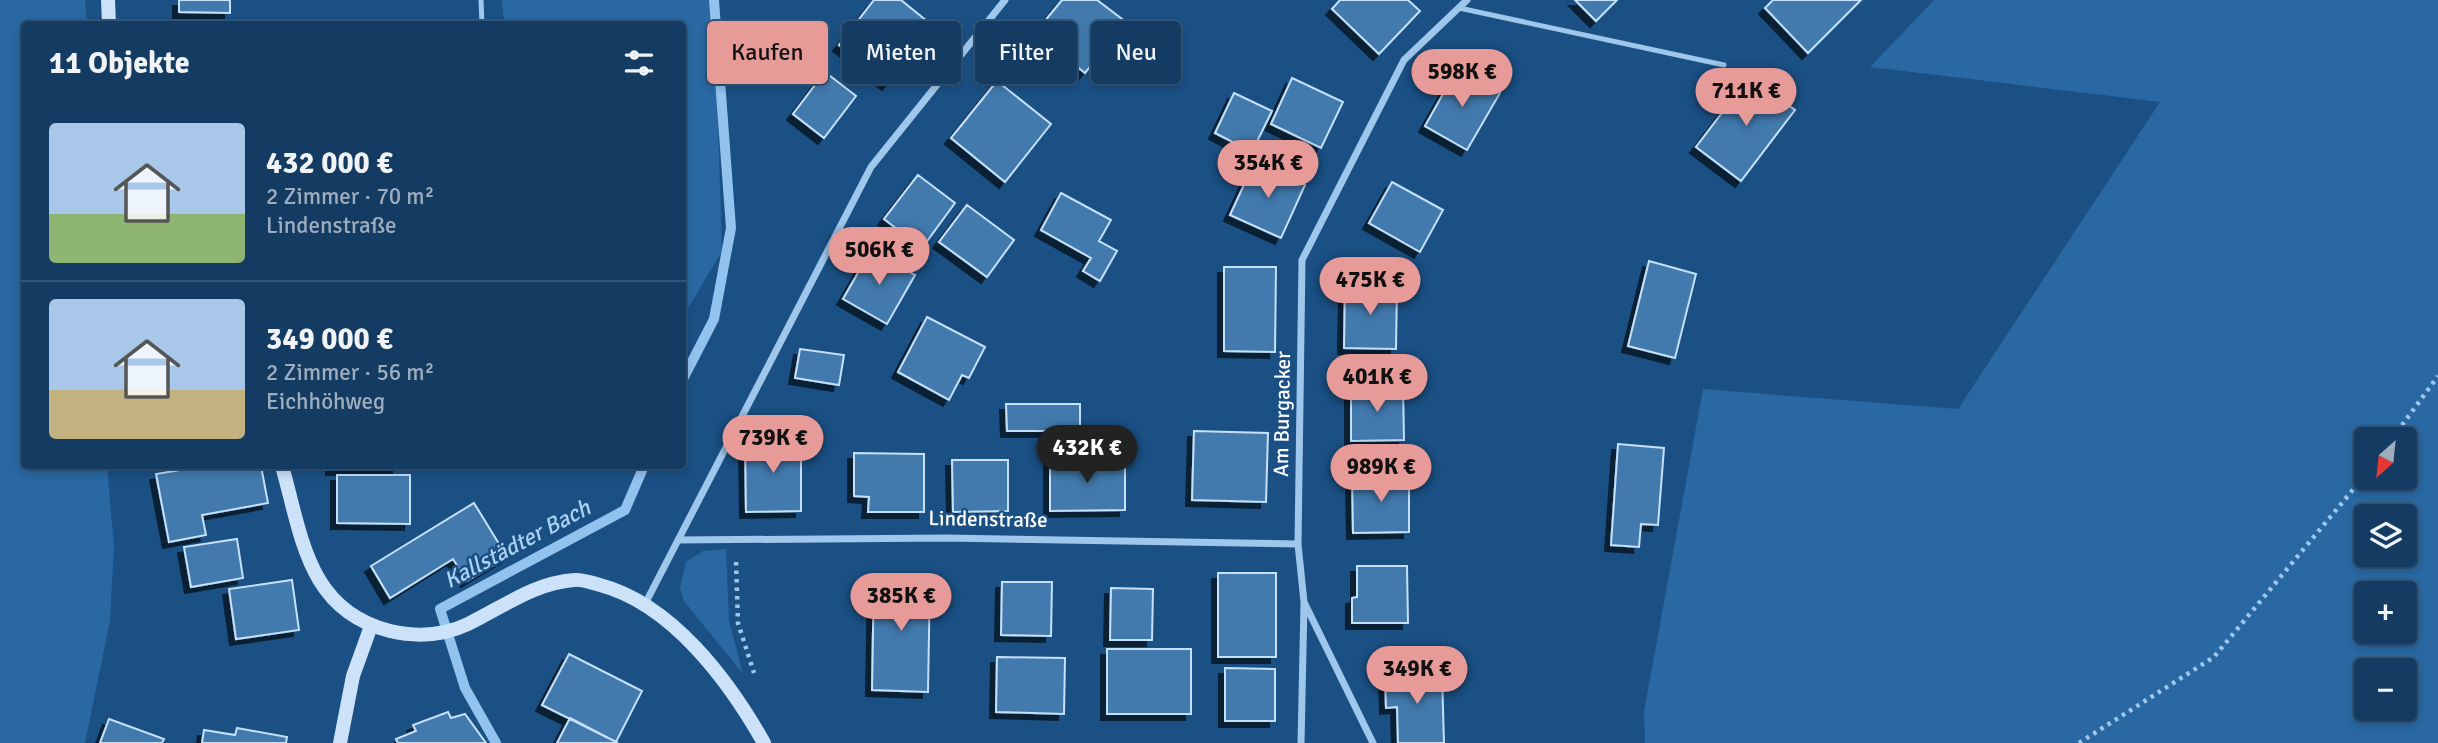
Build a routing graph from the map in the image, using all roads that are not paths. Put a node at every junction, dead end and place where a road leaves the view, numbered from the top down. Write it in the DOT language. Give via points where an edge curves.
graph roads {
  1 [pos="108,0"];
  2 [pos="481,0"];
  3 [pos="1005,0"];
  4 [pos="1467,0"];
  5 [pos="1459,8"];
  6 [pos="109,21"];
  7 [pos="482,21"];
  8 [pos="1724,65"];
  9 [pos="283,469"];
  10 [pos="678,540"];
  11 [pos="1298,544"];
  12 [pos="1304,602"];
  13 [pos="645,604"];
  14 [pos="371,626"];
  15 [pos="340,743"];
  16 [pos="764,743"];
  17 [pos="1301,743"];
  18 [pos="1373,743"];
  1 -- 6 [label="main road"];
  2 -- 7 [label="lane"];
  3 -- 10 [label="street" via="871,167"];
  4 -- 5 [label="street, Am Burgacker"];
  5 -- 8 [label="lane"];
  5 -- 11 [label="street, Am Burgacker" via="1404,60 1302,260"];
  9 -- 14 [label="main road" via="309,562 321,586 336,603"];
  10 -- 11 [label="street, Lindenstraße" via="947,538"];
  10 -- 13 [label="street"];
  11 -- 12 [label="street, Am Burgacker"];
  12 -- 17 [label="street"];
  12 -- 18 [label="street"];
  13 -- 14 [label="main road" via="577,579 540,586 465,625 432,635 406,635"];
  13 -- 16 [label="main road" via="684,637 729,689"];
  14 -- 15 [label="main road" via="353,676"];
}
